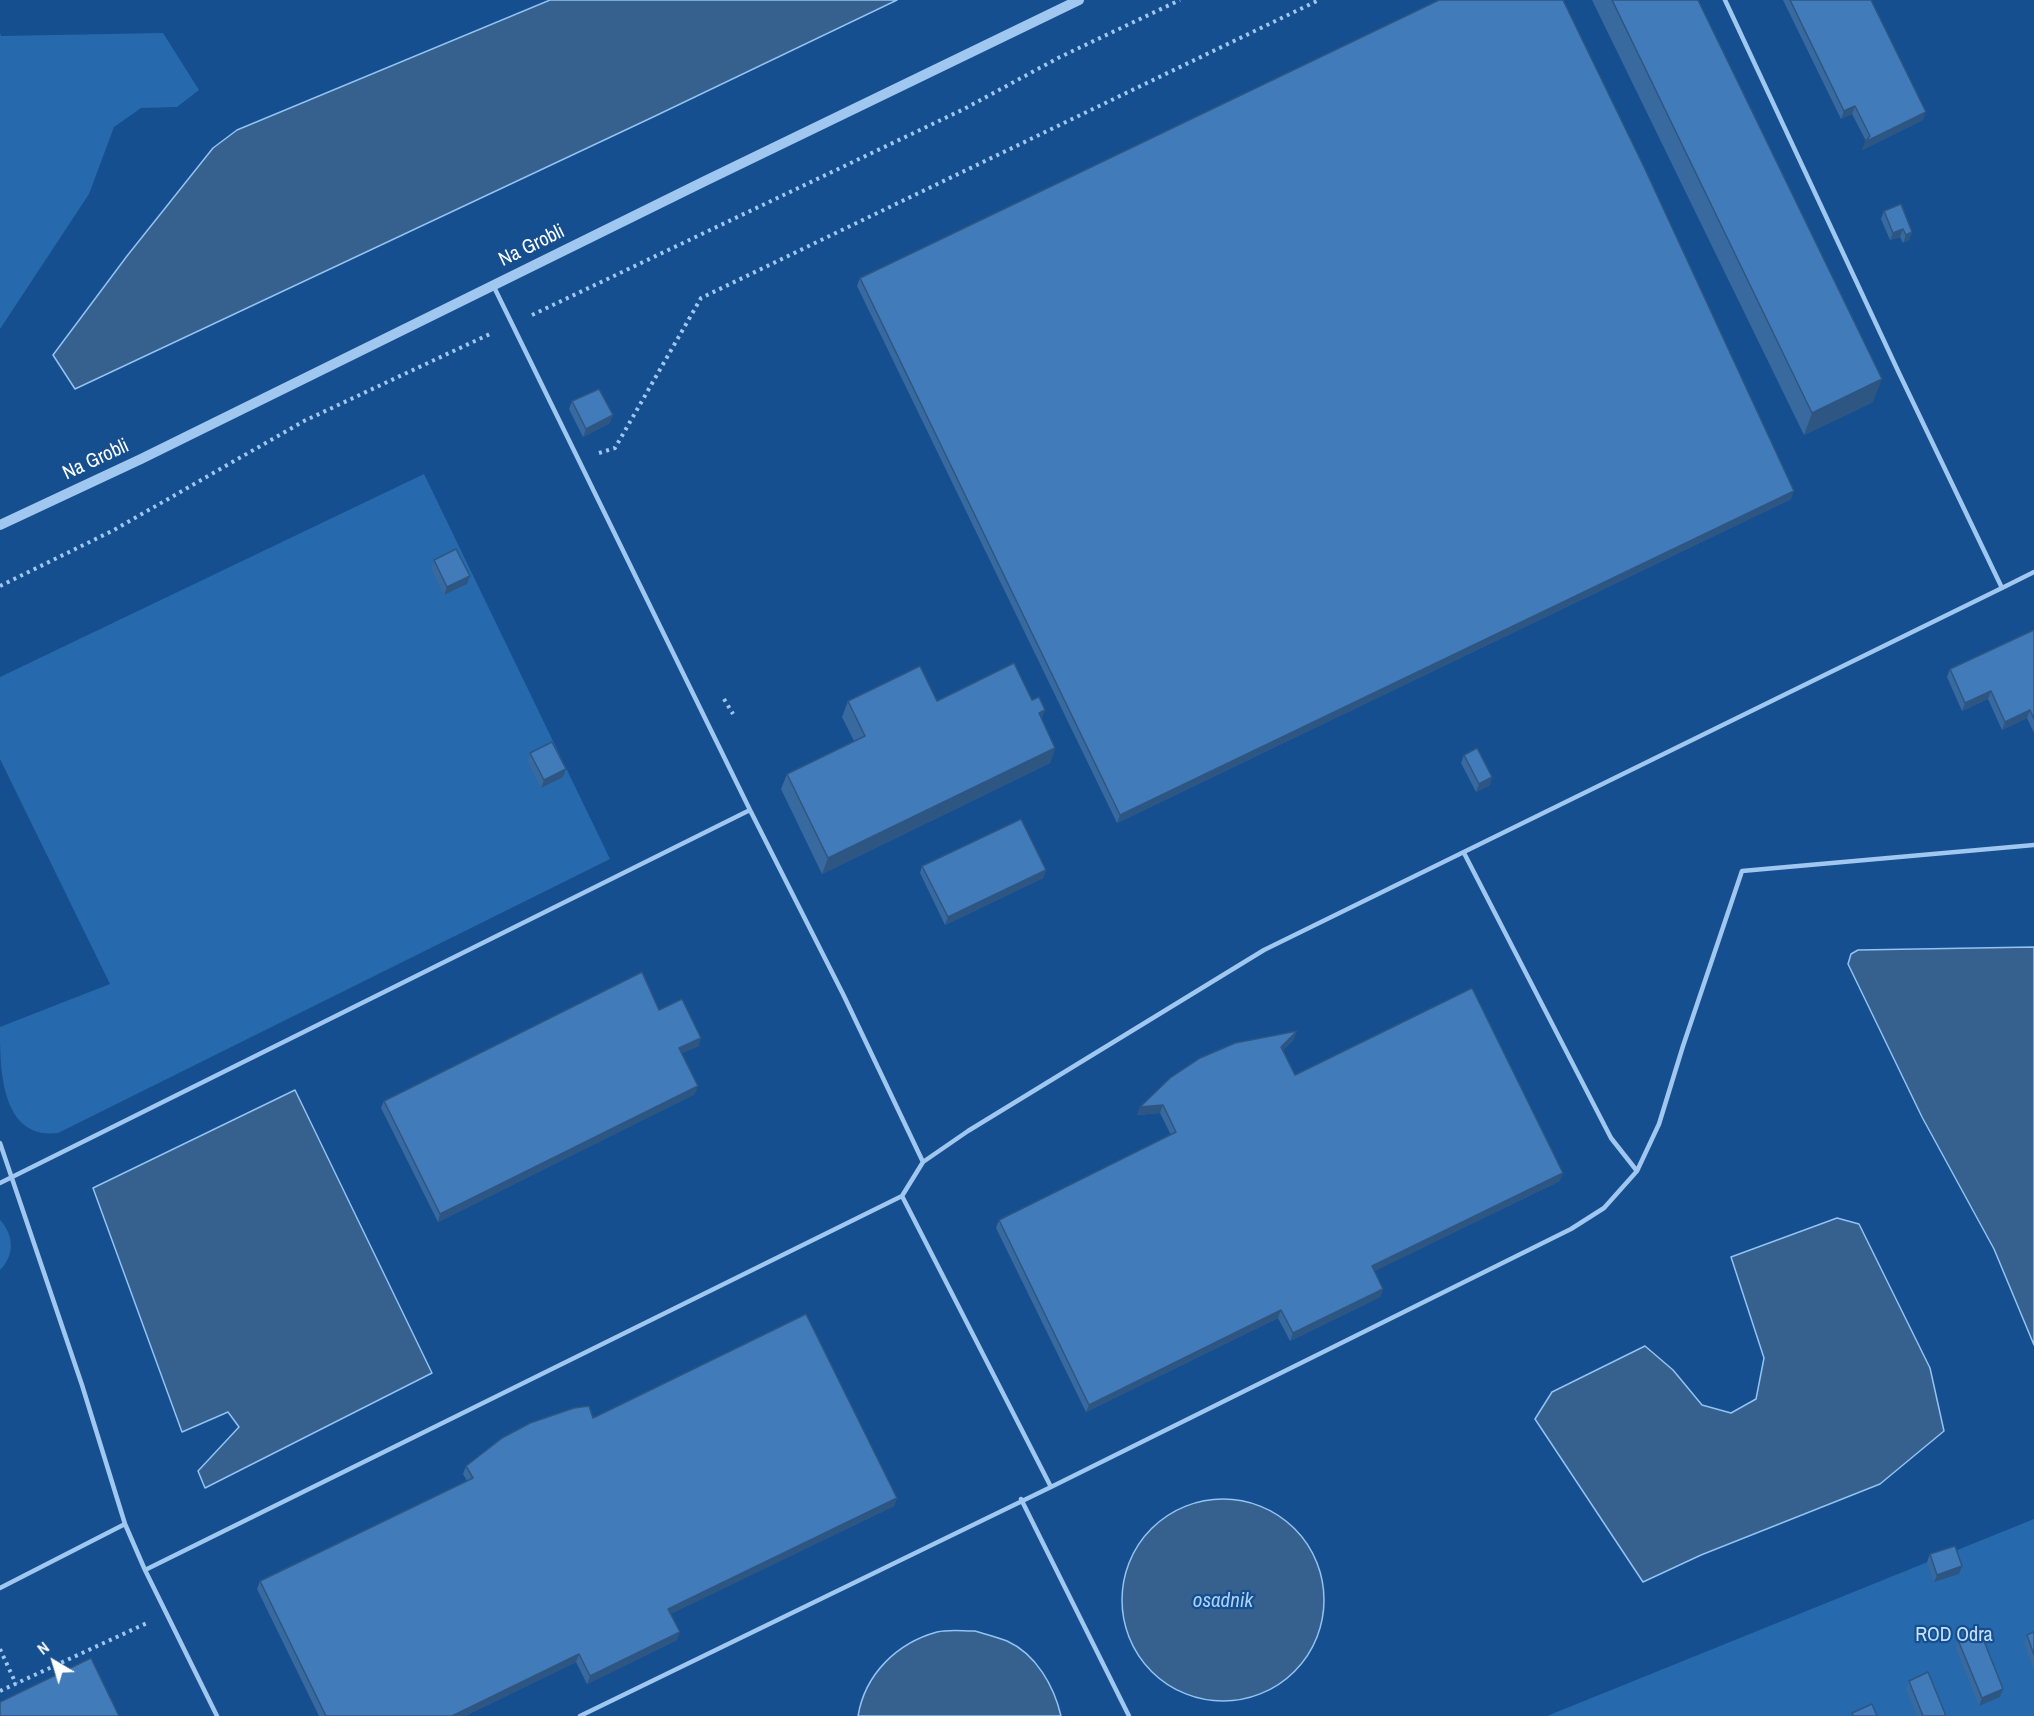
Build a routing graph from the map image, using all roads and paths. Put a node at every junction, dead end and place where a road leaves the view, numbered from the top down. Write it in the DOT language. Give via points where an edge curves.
graph roads {
  1 [pos="1080,0"];
  2 [pos="1180,0"];
  3 [pos="1319,0"];
  4 [pos="1725,0"];
  5 [pos="493,285"];
  6 [pos="512,324"];
  7 [pos="597,454"];
  8 [pos="0,525"];
  9 [pos="2034,572"];
  10 [pos="0,586"];
  11 [pos="2002,588"];
  12 [pos="750,810"];
  13 [pos="2034,845"];
  14 [pos="1464,854"];
  15 [pos="0,1143"];
  16 [pos="923,1161"];
  17 [pos="1637,1171"];
  18 [pos="12,1177"];
  19 [pos="0,1183"];
  20 [pos="902,1196"];
  21 [pos="1051,1487"];
  22 [pos="1021,1499"];
  23 [pos="125,1524"];
  24 [pos="145,1570"];
  25 [pos="0,1588"];
  26 [pos="166,1614"];
  27 [pos="0,1648"];
  28 [pos="16,1684"];
  29 [pos="0,1691"];
  30 [pos="217,1716"];
  31 [pos="580,1716"];
  32 [pos="1129,1716"];
  1 -- 5 [label="street, Na Grobli"];
  2 -- 6 [label="path" via="1060,57 964,109"];
  3 -- 7 [label="path" via="701,298 615,448"];
  4 -- 11 [label="lane"];
  5 -- 6 [label="lane"];
  5 -- 8 [label="street, Na Grobli"];
  6 -- 10 [label="path" via="304,421 114,530"];
  6 -- 12 [label="lane"];
  9 -- 11 [label="lane"];
  11 -- 14 [label="lane"];
  12 -- 16 [label="lane"];
  12 -- 18 [label="lane"];
  13 -- 17 [label="lane" via="1742,871 1659,1124"];
  14 -- 16 [label="lane" via="1264,950"];
  14 -- 17 [label="lane" via="1611,1138"];
  15 -- 18 [label="lane"];
  16 -- 20 [label="lane"];
  17 -- 21 [label="lane" via="1604,1208 1571,1229"];
  18 -- 19 [label="lane"];
  18 -- 23 [label="lane"];
  20 -- 21 [label="lane"];
  20 -- 24 [label="lane"];
  21 -- 22 [label="lane"];
  22 -- 31 [label="lane"];
  22 -- 32 [label="lane"];
  23 -- 24 [label="lane"];
  23 -- 25 [label="lane"];
  24 -- 26 [label="lane"];
  26 -- 28 [label="path"];
  26 -- 30 [label="lane"];
  27 -- 28 [label="path"];
  28 -- 29 [label="path"];
}
